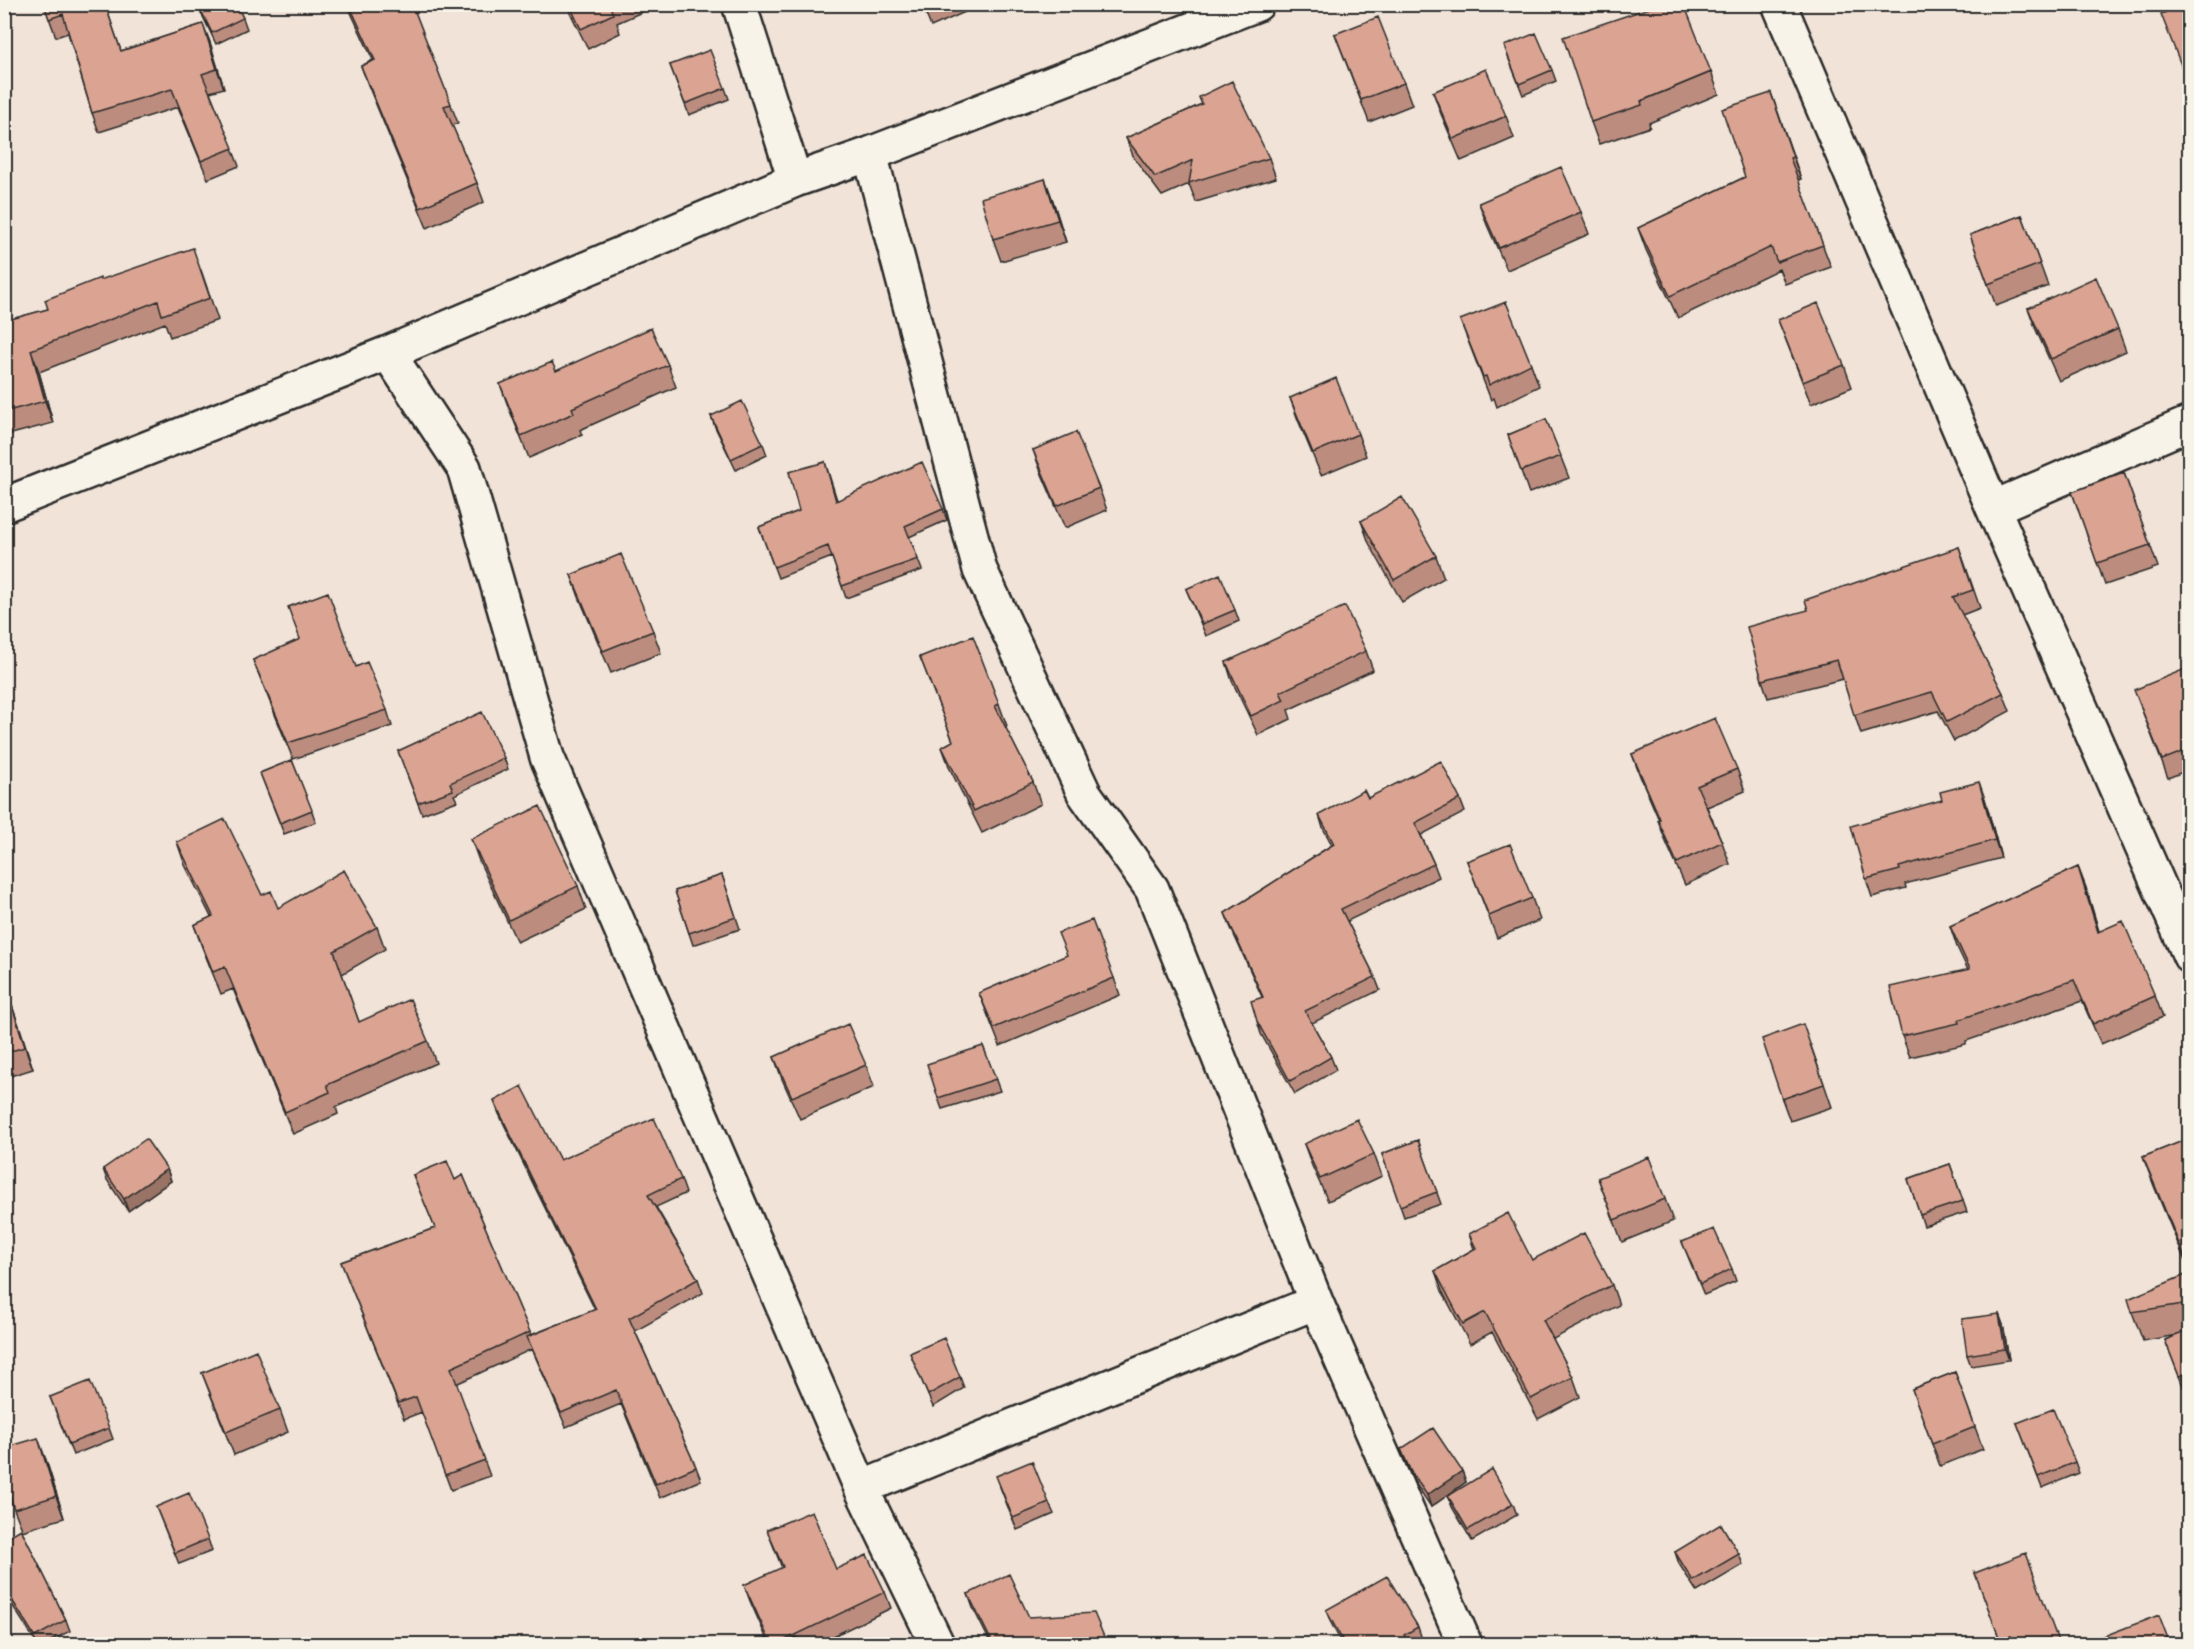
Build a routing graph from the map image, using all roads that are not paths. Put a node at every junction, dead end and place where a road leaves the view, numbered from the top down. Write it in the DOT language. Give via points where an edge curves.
graph roads {
  1 [pos="739,4"];
  2 [pos="1257,4"];
  3 [pos="1779,4"];
  4 [pos="870,154"];
  5 [pos="795,180"];
  6 [pos="388,353"];
  7 [pos="2190,423"];
  8 [pos="4,505"];
  9 [pos="1993,508"];
  10 [pos="2190,956"];
  11 [pos="1316,1302"];
  12 [pos="861,1488"];
  13 [pos="936,1644"];
  14 [pos="1465,1644"];
  1 -- 5 [label="street"];
  2 -- 4 [label="street"];
  3 -- 9 [label="street"];
  4 -- 5 [label="street"];
  4 -- 11 [label="street" via="980,570 1084,793 1152,889"];
  5 -- 6 [label="street"];
  6 -- 8 [label="street"];
  6 -- 12 [label="street" via="464,468 547,758"];
  7 -- 9 [label="street"];
  9 -- 10 [label="street"];
  11 -- 12 [label="street"];
  11 -- 14 [label="street"];
  12 -- 13 [label="street"];
}
